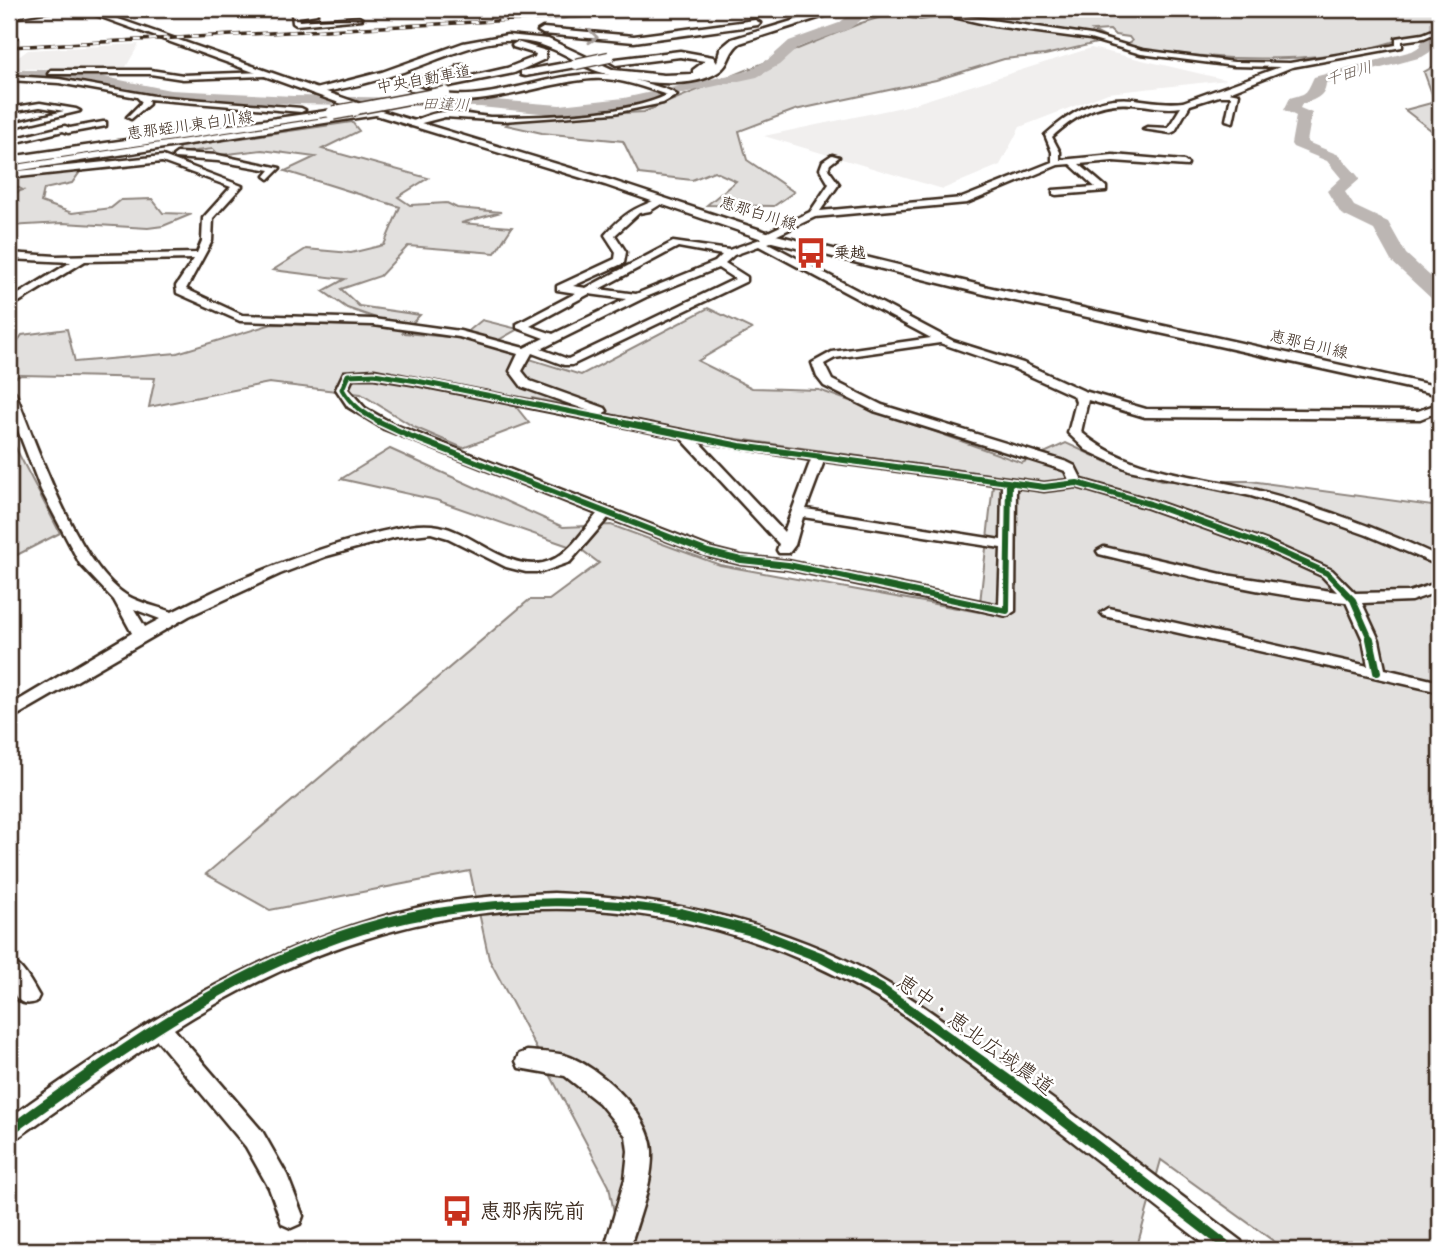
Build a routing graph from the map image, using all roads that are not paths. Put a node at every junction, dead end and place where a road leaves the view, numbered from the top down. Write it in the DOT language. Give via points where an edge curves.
graph roads {
  1 [pos="58,9"];
  2 [pos="85,9"];
  3 [pos="358,9"];
  4 [pos="819,9"];
  5 [pos="835,9"];
  6 [pos="921,9"];
  7 [pos="314,13"];
  8 [pos="9,16"];
  9 [pos="1440,29"];
  10 [pos="468,40"];
  11 [pos="428,59"];
  12 [pos="613,60"];
  13 [pos="1290,65"];
  14 [pos="580,66"];
  15 [pos="463,67"];
  16 [pos="9,72"];
  17 [pos="265,74"];
  18 [pos="9,78"];
  19 [pos="60,81"];
  20 [pos="9,87"];
  21 [pos="439,89"];
  22 [pos="314,92"];
  23 [pos="1220,94"];
  24 [pos="139,95"];
  25 [pos="1187,104"];
  26 [pos="62,107"];
  27 [pos="9,110"];
  28 [pos="301,110"];
  29 [pos="327,111"];
  30 [pos="375,113"];
  31 [pos="131,117"];
  32 [pos="9,118"];
  33 [pos="1230,120"];
  34 [pos="103,124"];
  35 [pos="413,124"];
  36 [pos="9,126"];
  37 [pos="1147,129"];
  38 [pos="9,146"];
  39 [pos="835,157"];
  40 [pos="9,159"];
  41 [pos="163,159"];
  42 [pos="1071,161"];
  43 [pos="1056,163"];
  44 [pos="1184,164"];
  45 [pos="9,169"];
  46 [pos="9,175"];
  47 [pos="269,176"];
  48 [pos="1056,192"];
  49 [pos="661,201"];
  50 [pos="813,214"];
  51 [pos="767,239"];
  52 [pos="730,253"];
  53 [pos="9,256"];
  54 [pos="201,256"];
  55 [pos="83,258"];
  56 [pos="719,264"];
  57 [pos="585,292"];
  58 [pos="640,296"];
  59 [pos="654,300"];
  60 [pos="9,305"];
  61 [pos="666,305"];
  62 [pos="678,310"];
  63 [pos="554,338"];
  64 [pos="941,340"];
  65 [pos="529,351"];
  66 [pos="1440,391"];
  67 [pos="9,392"];
  68 [pos="1080,394"];
  69 [pos="1440,407"];
  70 [pos="630,422"];
  71 [pos="687,437"];
  72 [pos="819,457"];
  73 [pos="1009,483"];
  74 [pos="1077,483"];
  75 [pos="799,512"];
  76 [pos="605,513"];
  77 [pos="788,545"];
  78 [pos="1008,545"];
  79 [pos="1104,551"];
  80 [pos="1440,562"];
  81 [pos="774,563"];
  82 [pos="1440,586"];
  83 [pos="121,598"];
  84 [pos="1353,600"];
  85 [pos="1109,613"];
  86 [pos="173,618"];
  87 [pos="141,635"];
  88 [pos="1377,672"];
  89 [pos="1440,687"];
  90 [pos="9,714"];
  91 [pos="9,968"];
  92 [pos="28,996"];
  93 [pos="160,1028"];
  94 [pos="527,1061"];
  95 [pos="9,1131"];
  96 [pos="291,1216"];
  97 [pos="617,1250"];
  98 [pos="1233,1250"];
  1 -- 8 [label="street"];
  2 -- 17 [label="main road, 恵那白川線"];
  3 -- 7 [label="street" via="357,19 296,23 294,15"];
  10 -- 4 [label="highway, one-way" via="516,31 616,39 667,36"];
  5 -- 11 [label="highway" via="736,41 725,49 718,68 684,78 614,74 557,44 526,38 478,41"];
  5 -- 12 [label="highway"];
  6 -- 13 [label="street" via="1091,37 1150,53 1234,64"];
  9 -- 13 [label="street" via="1398,39 1401,44 1396,47"];
  10 -- 12 [label="highway" via="547,38 608,68 645,76 692,73 712,64 706,58 680,54"];
  10 -- 22 [label="highway"];
  11 -- 21 [label="highway" via="492,45 526,46 542,53 538,61 521,67"];
  11 -- 22 [label="highway"];
  12 -- 14 [label="highway"];
  13 -- 23 [label="street"];
  14 -- 21 [label="highway, 中央自動車道"];
  14 -- 21 [label="highway, 中央自動車道" via="492,84"];
  15 -- 35 [label="street" via="410,86 439,97 477,97 595,76 655,87 673,95 600,112 488,119 442,114"];
  16 -- 17 [label="street" via="150,72 183,77"];
  17 -- 22 [label="main road, 恵那白川線"];
  18 -- 19 [label="street"];
  19 -- 20 [label="street"];
  19 -- 24 [label="street"];
  21 -- 29 [label="highway, 中央自動車道, bridge"];
  22 -- 29 [label="main road, 恵那白川線"];
  23 -- 25 [label="street"];
  23 -- 33 [label="street" via="1235,93"];
  24 -- 28 [label="street"];
  24 -- 31 [label="street" via="146,102"];
  25 -- 37 [label="street" via="1171,131"];
  25 -- 43 [label="street" via="1117,100 1090,106 1048,137"];
  26 -- 27 [label="street"];
  26 -- 32 [label="street"];
  26 -- 36 [label="street" via="76,111"];
  29 -- 30 [label="main road, 恵那蛭川東白川線"];
  29 -- 30 [label="main road, 恵那白川線" via="346,102"];
  29 -- 40 [label="highway, 中央自動車道"];
  29 -- 40 [label="highway, 中央自動車道"];
  29 -- 45 [label="main road, 恵那蛭川東白川線"];
  30 -- 35 [label="main road, 恵那白川線"];
  34 -- 38 [label="street" via="65,128"];
  35 -- 49 [label="main road, 恵那白川線"];
  39 -- 50 [label="street" via="824,169 834,184"];
  41 -- 46 [label="street"];
  41 -- 47 [label="street" via="218,158 275,168"];
  41 -- 54 [label="street" via="236,183 208,218"];
  42 -- 43 [label="street"];
  42 -- 44 [label="street" via="1113,158"];
  42 -- 48 [label="street" via="1103,189"];
  43 -- 50 [label="street" via="964,201"];
  49 -- 51 [label="main road, 恵那白川線"];
  49 -- 57 [label="street" via="636,210 610,235 621,253 620,261 561,288"];
  50 -- 51 [label="street"];
  51 -- 52 [label="street"];
  51 -- 64 [label="street"];
  51 -- 66 [label="main road, 恵那白川線"];
  52 -- 56 [label="street"];
  52 -- 57 [label="street" via="677,244"];
  53 -- 55 [label="street"];
  54 -- 55 [label="street"];
  54 -- 65 [label="street" via="181,291 235,317 373,322 460,334"];
  55 -- 60 [label="street"];
  56 -- 58 [label="street"];
  56 -- 62 [label="street" via="743,279"];
  57 -- 58 [label="street"];
  57 -- 63 [label="street" via="521,326"];
  58 -- 59 [label="street"];
  58 -- 63 [label="street"];
  61 -- 62 [label="street"];
  62 -- 65 [label="street" via="568,363"];
  63 -- 65 [label="street"];
  64 -- 68 [label="street" via="1019,366"];
  64 -- 74 [label="street" via="832,355 818,363 823,377 843,392 878,408 1062,465 1076,476"];
  65 -- 70 [label="street" via="516,371 526,384"];
  67 -- 83 [label="street" via="48,490 87,564"];
  68 -- 69 [label="street" via="1146,413 1420,415"];
  68 -- 80 [label="street" via="1074,433 1094,450 1152,472 1255,493 1325,515"];
  70 -- 71 [label="street"];
  70 -- 76 [label="street" via="374,374 348,375 342,388 346,399 386,425"];
  71 -- 72 [label="street"];
  71 -- 77 [label="street"];
  72 -- 73 [label="street"];
  72 -- 75 [label="street"];
  73 -- 74 [label="street" via="1044,487"];
  73 -- 78 [label="street"];
  74 -- 84 [label="street" via="1207,522 1265,545 1327,573"];
  75 -- 77 [label="street"];
  75 -- 78 [label="street"];
  76 -- 81 [label="street" via="708,552"];
  76 -- 86 [label="street" via="568,555 544,567 518,566 425,528 369,540 284,568"];
  77 -- 81 [label="street"];
  78 -- 81 [label="street" via="1007,611"];
  79 -- 84 [label="street"];
  82 -- 84 [label="street" via="1397,599"];
  83 -- 86 [label="street"];
  83 -- 87 [label="street"];
  84 -- 88 [label="street" via="1371,639"];
  85 -- 88 [label="street"];
  86 -- 87 [label="street"];
  87 -- 90 [label="street"];
  88 -- 89 [label="street"];
  91 -- 92 [label="street"];
  93 -- 95 [label="street, 恵中・恵北広域農道"];
  93 -- 96 [label="street" via="254,1139"];
  93 -- 98 [label="street, 恵中・恵北広域農道" via="258,973 351,933 397,920 477,905 548,900 670,910 756,932 804,950 879,988"];
  94 -- 97 [label="street" via="566,1065 611,1098 639,1140 638,1172"];
}
